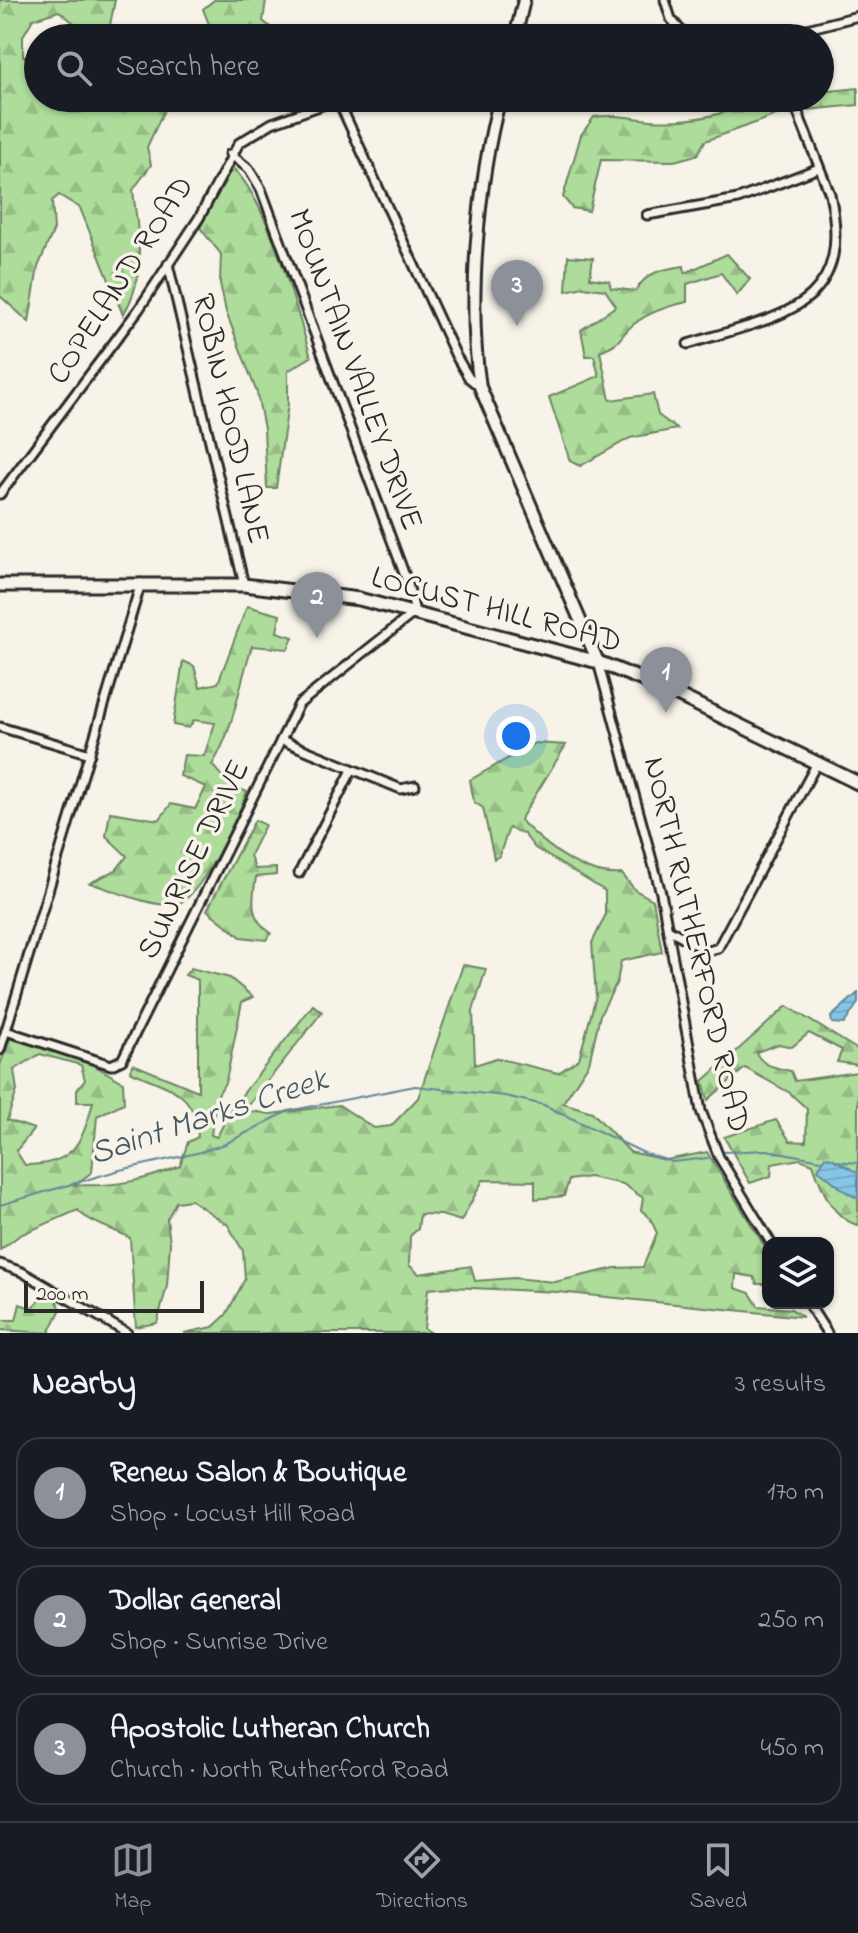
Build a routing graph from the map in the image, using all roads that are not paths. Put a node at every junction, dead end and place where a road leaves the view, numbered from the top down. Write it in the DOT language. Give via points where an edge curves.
graph roads {
  1 [pos="524,0"];
  2 [pos="665,0"];
  3 [pos="858,16"];
  4 [pos="518,24"];
  5 [pos="675,24"];
  6 [pos="827,24"];
  7 [pos="304,112"];
  8 [pos="346,112"];
  9 [pos="497,112"];
  10 [pos="797,112"];
  11 [pos="230,154"];
  12 [pos="819,168"];
  13 [pos="647,215"];
  14 [pos="168,264"];
  15 [pos="688,344"];
  16 [pos="480,387"];
  17 [pos="0,494"];
  18 [pos="141,583"];
  19 [pos="0,585"];
  20 [pos="244,585"];
  21 [pos="415,612"];
  22 [pos="598,662"];
  23 [pos="0,727"];
  24 [pos="281,740"];
  25 [pos="90,754"];
  26 [pos="817,763"];
  27 [pos="352,770"];
  28 [pos="858,783"];
  29 [pos="415,786"];
  30 [pos="299,873"];
  31 [pos="668,929"];
  32 [pos="6,1031"];
  33 [pos="0,1050"];
  34 [pos="767,1237"];
  35 [pos="0,1264"];
  36 [pos="812,1309"];
  37 [pos="127,1333"];
  38 [pos="827,1333"];
  1 -- 4 [label="street"];
  2 -- 5 [label="street"];
  3 -- 6 [label="street"];
  7 -- 11 [label="street, COPELAND ROAD" via="260,128"];
  8 -- 16 [label="street" via="456,356"];
  9 -- 16 [label="street, NORTH RUTHERFORD ROAD" via="480,200"];
  10 -- 12 [label="street"];
  11 -- 14 [label="street, COPELAND ROAD" via="199,218"];
  11 -- 21 [label="street, MOUNTAIN VALLEY DRIVE" via="249,169 261,189"];
  12 -- 13 [label="street" via="738,199"];
  12 -- 15 [label="street" via="834,211 831,270 820,288 808,301"];
  14 -- 17 [label="street, COPELAND ROAD" via="121,336"];
  14 -- 20 [label="street, ROBIN HOOD LANE"];
  16 -- 22 [label="street, NORTH RUTHERFORD ROAD"];
  18 -- 19 [label="main road, LOCUST HILL ROAD"];
  18 -- 20 [label="main road, LOCUST HILL ROAD"];
  18 -- 25 [label="street"];
  20 -- 21 [label="main road, LOCUST HILL ROAD" via="325,593"];
  21 -- 22 [label="main road, LOCUST HILL ROAD"];
  21 -- 24 [label="street, SUNRISE DRIVE" via="304,697"];
  22 -- 26 [label="main road, LOCUST HILL ROAD"];
  22 -- 31 [label="street, NORTH RUTHERFORD ROAD"];
  23 -- 25 [label="street"];
  24 -- 27 [label="street"];
  24 -- 32 [label="street, SUNRISE DRIVE" via="122,1060 111,1065"];
  25 -- 32 [label="street"];
  26 -- 28 [label="main road, LOCUST HILL ROAD"];
  26 -- 31 [label="street" via="718,948 708,951"];
  27 -- 29 [label="street" via="401,789"];
  27 -- 30 [label="street"];
  31 -- 34 [label="street, NORTH RUTHERFORD ROAD" via="706,1125 728,1174"];
  32 -- 33 [label="street"];
  35 -- 37 [label="street"];
  36 -- 38 [label="street"];
}
